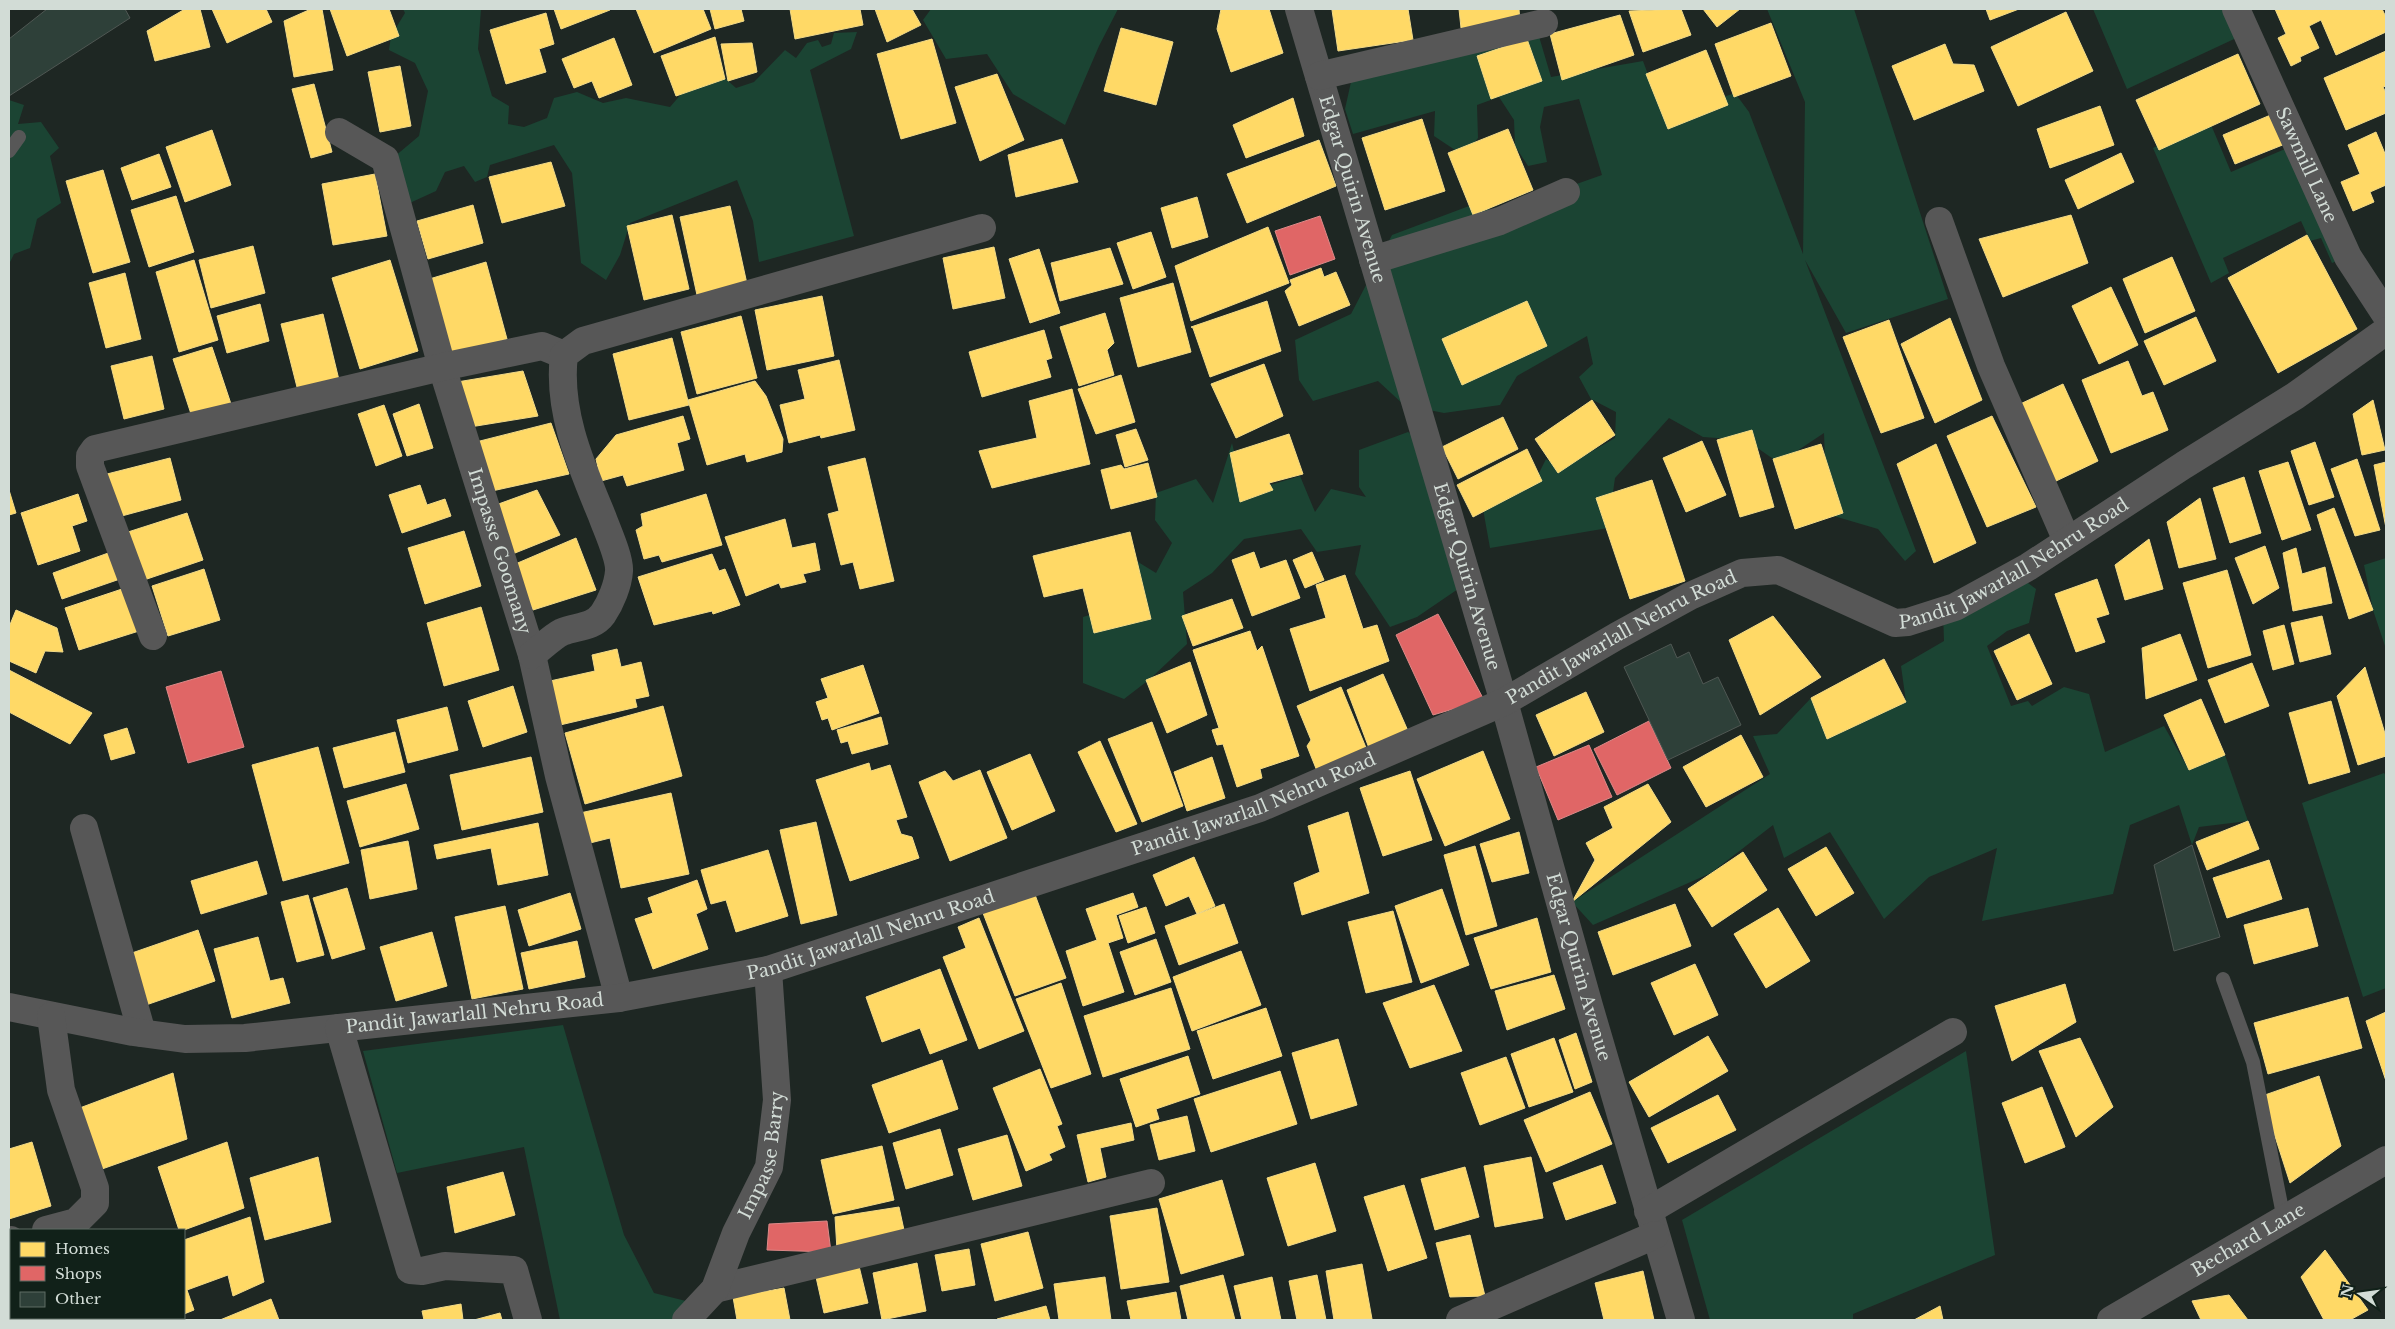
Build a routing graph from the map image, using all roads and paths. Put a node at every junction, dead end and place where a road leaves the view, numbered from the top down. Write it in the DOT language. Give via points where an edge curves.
graph roads {
  1 [pos="1299,9"];
  2 [pos="2236,9"];
  3 [pos="1544,22"];
  4 [pos="1319,76"];
  5 [pos="339,132"];
  6 [pos="19,137"];
  7 [pos="9,151"];
  8 [pos="1566,192"];
  9 [pos="1939,221"];
  10 [pos="982,228"];
  11 [pos="1373,260"];
  12 [pos="2386,315"];
  13 [pos="2386,331"];
  14 [pos="564,355"];
  15 [pos="442,367"];
  16 [pos="2067,541"];
  17 [pos="153,636"];
  18 [pos="532,655"];
  19 [pos="1504,702"];
  20 [pos="84,828"];
  21 [pos="768,970"];
  22 [pos="2223,979"];
  23 [pos="619,998"];
  24 [pos="9,1007"];
  25 [pos="51,1016"];
  26 [pos="339,1028"];
  27 [pos="1953,1032"];
  28 [pos="142,1033"];
  29 [pos="2386,1160"];
  30 [pos="1151,1183"];
  31 [pos="2284,1220"];
  32 [pos="1652,1223"];
  33 [pos="76,1226"];
  34 [pos="54,1229"];
  35 [pos="715,1289"];
  36 [pos="528,1320"];
  37 [pos="686,1320"];
  38 [pos="1460,1320"];
  39 [pos="1681,1320"];
  40 [pos="2111,1320"];
  1 -- 4 [label="street, Edgar Quirin Avenue"];
  2 -- 12 [label="street, Sawmill Lane" via="2348,256"];
  3 -- 4 [label="street"];
  4 -- 11 [label="street, Edgar Quirin Avenue"];
  5 -- 15 [label="street, Impasse Goomany" via="385,159"];
  6 -- 7 [label="lane"];
  8 -- 11 [label="street" via="1500,221"];
  9 -- 16 [label="street" via="1991,366"];
  10 -- 14 [label="street" via="583,341"];
  11 -- 19 [label="street, Edgar Quirin Avenue"];
  13 -- 16 [label="street, Pandit Jawarlall Nehru Road" via="2295,396"];
  14 -- 15 [label="street" via="542,346"];
  14 -- 18 [label="street" via="561,379 566,418 610,536 619,570 613,593 602,615 584,628 562,632"];
  15 -- 17 [label="street" via="95,449 90,456 90,466"];
  15 -- 18 [label="street, Impasse Goomany"];
  16 -- 19 [label="street, Pandit Jawarlall Nehru Road" via="2028,567 1954,607 1908,622 1895,623 1778,570 1742,573 1690,596"];
  18 -- 23 [label="street, Impasse Goomany" via="559,776"];
  19 -- 21 [label="street, Pandit Jawarlall Nehru Road" via="1260,808"];
  19 -- 32 [label="street, Edgar Quirin Avenue"];
  20 -- 28 [label="street"];
  21 -- 23 [label="street, Pandit Jawarlall Nehru Road"];
  21 -- 35 [label="street, Impasse Barry" via="778,1100 769,1168 736,1233"];
  22 -- 31 [label="lane" via="2253,1062"];
  23 -- 26 [label="street, Pandit Jawarlall Nehru Road"];
  24 -- 25 [label="street, Pandit Jawarlall Nehru Road"];
  25 -- 28 [label="street, Pandit Jawarlall Nehru Road"];
  25 -- 33 [label="street" via="61,1090 95,1188 95,1203"];
  26 -- 28 [label="street, Pandit Jawarlall Nehru Road" via="245,1038 185,1039"];
  26 -- 36 [label="street" via="410,1270 422,1272 445,1266 514,1270"];
  27 -- 32 [label="street"];
  29 -- 31 [label="street, Bechard Lane"];
  30 -- 35 [label="street"];
  31 -- 40 [label="street, Bechard Lane"];
  32 -- 38 [label="street"];
  32 -- 39 [label="street, Edgar Quirin Avenue"];
  33 -- 34 [label="street"];
  35 -- 37 [label="street, Impasse Barry"];
}
